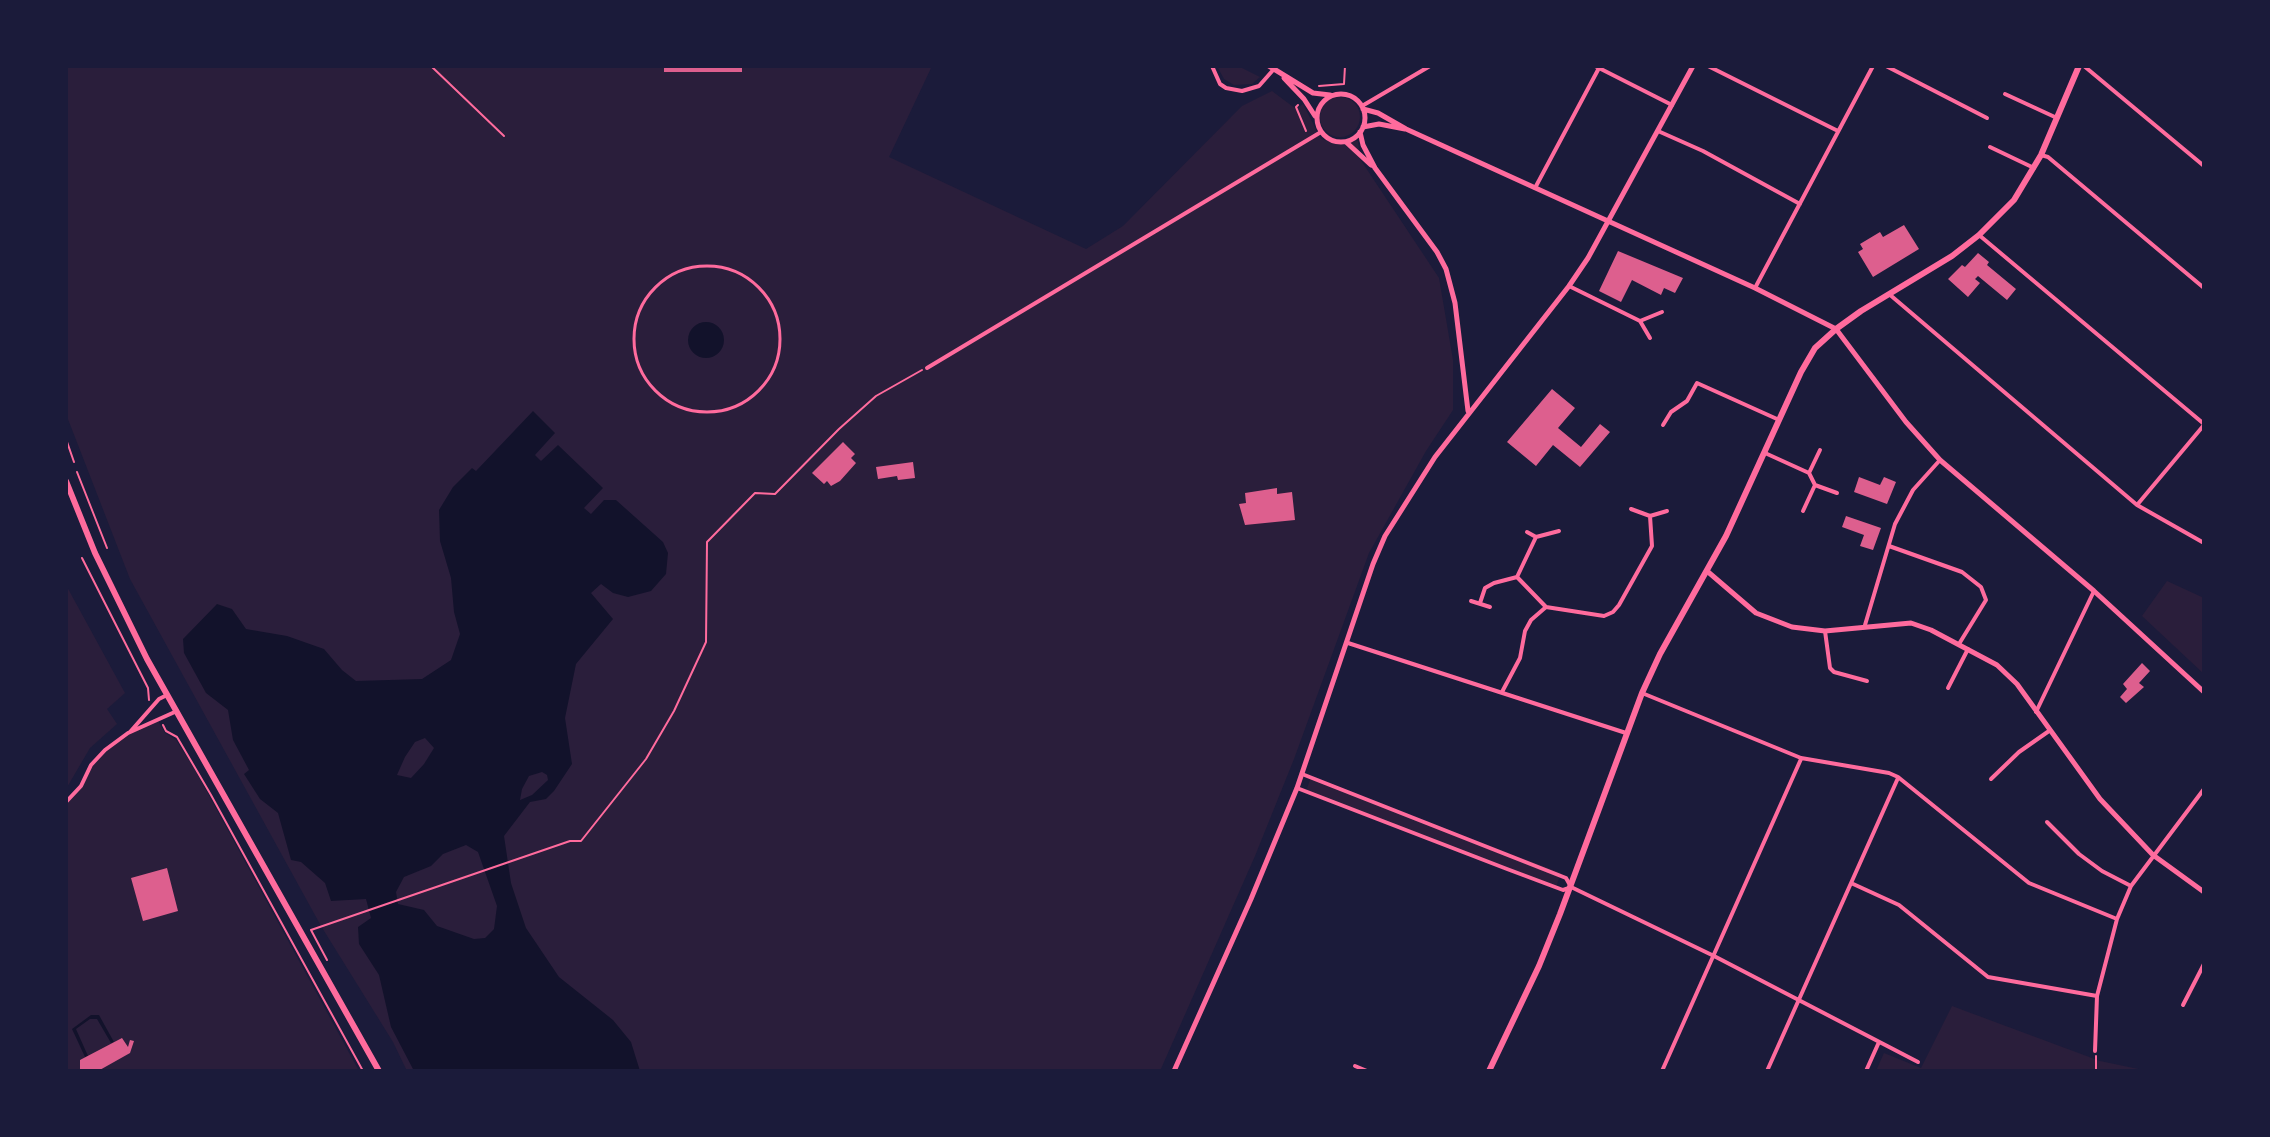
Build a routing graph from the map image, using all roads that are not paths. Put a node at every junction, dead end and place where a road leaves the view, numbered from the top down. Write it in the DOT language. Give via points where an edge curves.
graph roads {
  1 [pos="1212,66"];
  2 [pos="1430,66"];
  3 [pos="1693,66"];
  4 [pos="1708,66"];
  5 [pos="1873,66"];
  6 [pos="1886,66"];
  7 [pos="2082,66"];
  8 [pos="1597,67"];
  9 [pos="1272,68"];
  10 [pos="2005,94"];
  11 [pos="1331,95"];
  12 [pos="1672,105"];
  13 [pos="1363,108"];
  14 [pos="1316,118"];
  15 [pos="1987,118"];
  16 [pos="2057,118"];
  17 [pos="1362,129"];
  18 [pos="1406,129"];
  19 [pos="1658,131"];
  20 [pos="1838,131"];
  21 [pos="1321,132"];
  22 [pos="1344,142"];
  23 [pos="1990,147"];
  24 [pos="2041,155"];
  25 [pos="2204,166"];
  26 [pos="1375,168"];
  27 [pos="2034,168"];
  28 [pos="1535,188"];
  29 [pos="1800,204"];
  30 [pos="1608,223"];
  31 [pos="1979,235"];
  32 [pos="1569,286"];
  33 [pos="654,287"];
  34 [pos="1755,288"];
  35 [pos="2204,288"];
  36 [pos="1889,294"];
  37 [pos="1662,312"];
  38 [pos="1640,321"];
  39 [pos="1836,329"];
  40 [pos="1650,338"];
  41 [pos="927,368"];
  42 [pos="1468,412"];
  43 [pos="1777,419"];
  44 [pos="2204,424"];
  45 [pos="1663,425"];
  46 [pos="1820,450"];
  47 [pos="1763,452"];
  48 [pos="1940,460"];
  49 [pos="1809,473"];
  50 [pos="66,481"];
  51 [pos="1815,485"];
  52 [pos="1837,493"];
  53 [pos="2137,505"];
  54 [pos="1631,509"];
  55 [pos="1667,511"];
  56 [pos="1803,511"];
  57 [pos="1650,516"];
  58 [pos="1559,531"];
  59 [pos="1527,532"];
  60 [pos="1536,537"];
  61 [pos="2204,543"];
  62 [pos="1889,546"];
  63 [pos="1707,571"];
  64 [pos="1517,577"];
  65 [pos="2094,591"];
  66 [pos="1471,601"];
  67 [pos="1480,603"];
  68 [pos="1490,607"];
  69 [pos="1546,607"];
  70 [pos="1865,625"];
  71 [pos="1825,631"];
  72 [pos="1348,643"];
  73 [pos="1959,644"];
  74 [pos="1968,649"];
  75 [pos="1867,681"];
  76 [pos="1948,688"];
  77 [pos="1502,692"];
  78 [pos="2204,692"];
  79 [pos="1642,693"];
  80 [pos="167,695"];
  81 [pos="177,711"];
  82 [pos="2036,712"];
  83 [pos="2049,731"];
  84 [pos="128,733"];
  85 [pos="1626,733"];
  86 [pos="1801,758"];
  87 [pos="1302,774"];
  88 [pos="1898,777"];
  89 [pos="1991,779"];
  90 [pos="1297,788"];
  91 [pos="2204,789"];
  92 [pos="66,802"];
  93 [pos="2047,822"];
  94 [pos="2153,855"];
  95 [pos="1851,883"];
  96 [pos="2131,886"];
  97 [pos="1571,887"];
  98 [pos="2204,892"];
  99 [pos="2117,919"];
  100 [pos="1714,956"];
  101 [pos="2204,964"];
  102 [pos="2097,996"];
  103 [pos="1797,1000"];
  104 [pos="2183,1005"];
  105 [pos="1879,1042"];
  106 [pos="2095,1051"];
  107 [pos="1918,1062"];
  108 [pos="1355,1066"];
  109 [pos="379,1071"];
  110 [pos="1174,1071"];
  111 [pos="1367,1071"];
  112 [pos="1489,1071"];
  113 [pos="1662,1071"];
  114 [pos="1767,1071"];
  115 [pos="1866,1071"];
  1 -- 9 [label="street" via="1220,84 1242,91 1259,86"];
  2 -- 13 [label="street"];
  3 -- 12 [label="street"];
  4 -- 20 [label="street"];
  5 -- 20 [label="street"];
  6 -- 15 [label="street"];
  7 -- 16 [label="main road"];
  7 -- 25 [label="street"];
  8 -- 12 [label="street"];
  8 -- 28 [label="street"];
  9 -- 11 [label="street" via="1313,93"];
  9 -- 14 [label="street"];
  10 -- 16 [label="street"];
  11 -- 13 [label="street" via="1356,98"];
  11 -- 14 [label="street" via="1320,104"];
  12 -- 19 [label="street"];
  13 -- 17 [label="street"];
  13 -- 18 [label="street"];
  14 -- 21 [label="street"];
  16 -- 24 [label="main road"];
  17 -- 18 [label="street" via="1379,124"];
  17 -- 22 [label="street"];
  17 -- 26 [label="street" via="1363,145"];
  18 -- 28 [label="street"];
  19 -- 29 [label="street"];
  19 -- 30 [label="street"];
  20 -- 29 [label="street"];
  21 -- 22 [label="street"];
  21 -- 41 [label="street"];
  22 -- 26 [label="street"];
  23 -- 27 [label="street"];
  24 -- 27 [label="main road"];
  24 -- 35 [label="street"];
  26 -- 42 [label="street" via="1446,269"];
  27 -- 31 [label="main road" via="2014,200"];
  28 -- 30 [label="street"];
  29 -- 34 [label="street"];
  30 -- 32 [label="street"];
  30 -- 34 [label="street"];
  31 -- 36 [label="main road"];
  31 -- 44 [label="street"];
  32 -- 38 [label="street"];
  32 -- 42 [label="street"];
  33 -- 33 [label="street" via="643,302 633,338 643,377 655,391 668,402 707,413 726,410 758,392 777,361 781,337 774,309 759,286 743,274 706,265 669,275"];
  34 -- 39 [label="street"];
  36 -- 39 [label="main road"];
  36 -- 53 [label="street"];
  37 -- 38 [label="street"];
  38 -- 40 [label="street"];
  39 -- 43 [label="main road" via="1815,348"];
  39 -- 48 [label="street"];
  42 -- 72 [label="street" via="1385,536"];
  43 -- 45 [label="street" via="1697,383"];
  43 -- 47 [label="main road"];
  44 -- 53 [label="street"];
  46 -- 49 [label="street"];
  47 -- 49 [label="street"];
  47 -- 63 [label="main road"];
  48 -- 62 [label="street" via="1913,490"];
  48 -- 65 [label="street"];
  49 -- 51 [label="street"];
  50 -- 80 [label="main road" via="97,558"];
  51 -- 52 [label="street"];
  51 -- 56 [label="street"];
  53 -- 61 [label="street"];
  54 -- 57 [label="street"];
  55 -- 57 [label="street"];
  57 -- 69 [label="street" via="1652,546 1613,612 1594,616"];
  58 -- 60 [label="street"];
  59 -- 60 [label="street"];
  60 -- 64 [label="street"];
  62 -- 70 [label="street"];
  62 -- 73 [label="street" via="1962,572 1981,587 1986,600"];
  63 -- 71 [label="street" via="1764,617 1807,631"];
  63 -- 79 [label="main road"];
  64 -- 67 [label="street" via="1485,588"];
  64 -- 69 [label="street"];
  65 -- 78 [label="street"];
  65 -- 82 [label="street"];
  66 -- 67 [label="street"];
  67 -- 68 [label="street"];
  69 -- 77 [label="street" via="1525,631 1520,658"];
  70 -- 71 [label="street"];
  70 -- 73 [label="street" via="1911,623"];
  71 -- 75 [label="street" via="1830,668"];
  72 -- 77 [label="street"];
  72 -- 87 [label="street"];
  73 -- 74 [label="street"];
  74 -- 76 [label="street"];
  74 -- 82 [label="street" via="2008,673"];
  77 -- 85 [label="street"];
  79 -- 85 [label="main road"];
  79 -- 86 [label="street"];
  80 -- 81 [label="main road"];
  80 -- 84 [label="street"];
  81 -- 84 [label="street"];
  81 -- 109 [label="main road"];
  82 -- 83 [label="street"];
  83 -- 89 [label="street"];
  83 -- 94 [label="street" via="2091,790"];
  84 -- 92 [label="street" via="91,765"];
  85 -- 97 [label="main road"];
  86 -- 88 [label="street"];
  86 -- 100 [label="street"];
  87 -- 90 [label="street"];
  87 -- 97 [label="street" via="1526,861 1566,878"];
  88 -- 95 [label="street"];
  88 -- 99 [label="street" via="2029,883"];
  90 -- 97 [label="street" via="1563,890"];
  90 -- 110 [label="street"];
  91 -- 94 [label="street"];
  93 -- 96 [label="street" via="2079,854"];
  94 -- 96 [label="street"];
  94 -- 98 [label="street"];
  95 -- 102 [label="street" via="1899,905 1988,977"];
  95 -- 103 [label="street"];
  96 -- 99 [label="street"];
  97 -- 100 [label="street"];
  97 -- 112 [label="main road"];
  99 -- 102 [label="street"];
  100 -- 103 [label="street"];
  100 -- 113 [label="street"];
  101 -- 104 [label="street"];
  102 -- 106 [label="street"];
  103 -- 105 [label="street"];
  103 -- 114 [label="street"];
  105 -- 107 [label="street"];
  105 -- 115 [label="street"];
  108 -- 111 [label="street"];
}
